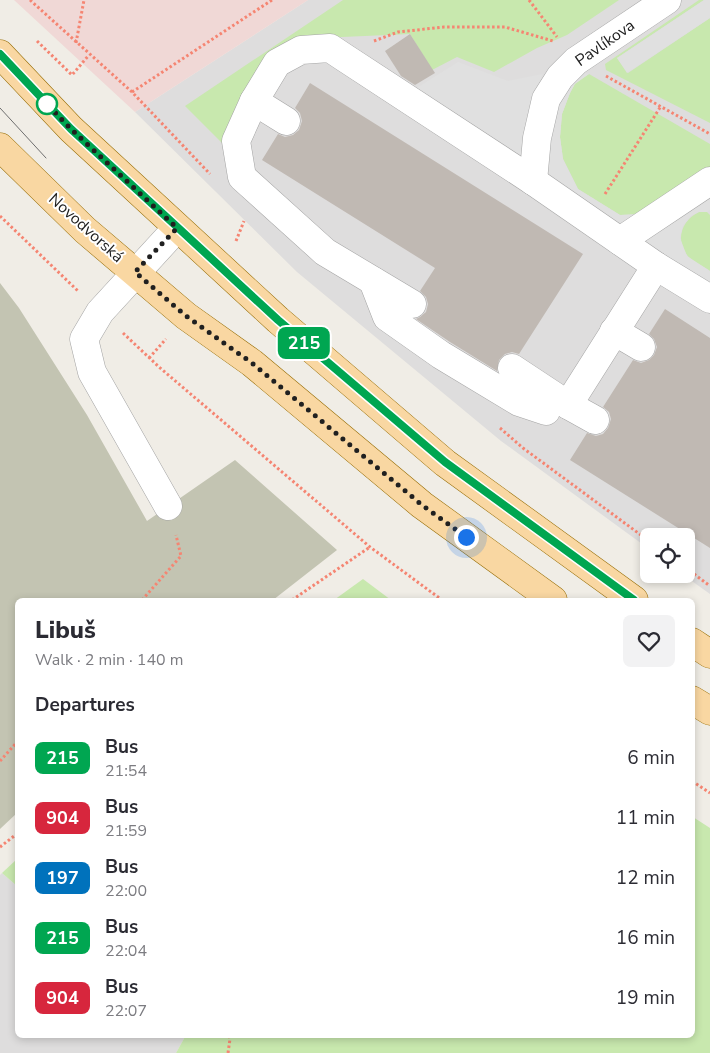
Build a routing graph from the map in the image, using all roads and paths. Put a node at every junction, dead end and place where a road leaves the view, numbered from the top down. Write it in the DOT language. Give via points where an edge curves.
graph roads {
  1 [pos="84,0"];
  2 [pos="272,0"];
  3 [pos="667,0"];
  4 [pos="37,40"];
  5 [pos="76,43"];
  6 [pos="561,43"];
  7 [pos="0,54"];
  8 [pos="89,55"];
  9 [pos="342,56"];
  10 [pos="132,92"];
  11 [pos="254,101"];
  12 [pos="661,106"];
  13 [pos="286,121"];
  14 [pos="0,147"];
  15 [pos="533,181"];
  16 [pos="710,181"];
  17 [pos="0,216"];
  18 [pos="589,220"];
  19 [pos="177,228"];
  20 [pos="620,241"];
  21 [pos="656,266"];
  22 [pos="135,272"];
  23 [pos="373,281"];
  24 [pos="710,299"];
  25 [pos="412,304"];
  26 [pos="100,312"];
  27 [pos="614,331"];
  28 [pos="641,347"];
  29 [pos="512,368"];
  30 [pos="557,408"];
  31 [pos="595,420"];
  32 [pos="168,506"];
  33 [pos="370,548"];
  34 [pos="695,575"];
  35 [pos="710,577"];
  36 [pos="704,582"];
  37 [pos="710,586"];
  38 [pos="144,598"];
  39 [pos="295,598"];
  40 [pos="439,598"];
  41 [pos="550,598"];
  42 [pos="631,598"];
  43 [pos="695,644"];
  44 [pos="710,654"];
  45 [pos="695,702"];
  46 [pos="710,711"];
  47 [pos="15,744"];
  48 [pos="0,761"];
  49 [pos="695,783"];
  50 [pos="710,794"];
  51 [pos="15,836"];
  52 [pos="0,847"];
  53 [pos="230,1038"];
  54 [pos="228,1053"];
  1 -- 5 [label="path"];
  2 -- 10 [label="path"];
  3 -- 15 [label="street, Pavlíkova" via="576,61 560,78 546,99 537,138"];
  4 -- 8 [label="path" via="72,75"];
  6 -- 9 [label="path" via="505,26 444,27 398,32"];
  7 -- 19 [label="main road" via="71,129"];
  9 -- 11 [label="street" via="330,48 301,50 277,63"];
  9 -- 15 [label="street"];
  11 -- 13 [label="street"];
  11 -- 23 [label="street" via="236,141 242,177 325,252"];
  12 -- 18 [label="path"];
  14 -- 22 [label="main road, Novodvorská" via="85,230"];
  15 -- 18 [label="street"];
  16 -- 20 [label="street"];
  17 -- 26 [label="path"];
  18 -- 20 [label="street"];
  19 -- 22 [label="street"];
  19 -- 42 [label="main road" via="278,320 445,462"];
  20 -- 21 [label="street"];
  21 -- 24 [label="street"];
  21 -- 27 [label="street"];
  22 -- 26 [label="street"];
  22 -- 41 [label="main road, Novodvorská" via="186,316 252,363 422,505"];
  23 -- 25 [label="street"];
  23 -- 30 [label="street" via="387,317 441,355 519,402"];
  26 -- 32 [label="street" via="84,339 92,372"];
  26 -- 33 [label="path" via="159,367"];
  27 -- 28 [label="street"];
  27 -- 30 [label="street"];
  29 -- 30 [label="street"];
  30 -- 31 [label="street"];
  32 -- 38 [label="path" via="181,556"];
  33 -- 39 [label="path"];
  33 -- 40 [label="path"];
  34 -- 36 [label="path"];
  35 -- 36 [label="path"];
  36 -- 37 [label="path"];
  43 -- 44 [label="main road"];
  45 -- 46 [label="main road"];
  47 -- 48 [label="path"];
  49 -- 50 [label="path"];
  51 -- 52 [label="path"];
  53 -- 54 [label="path"];
}
